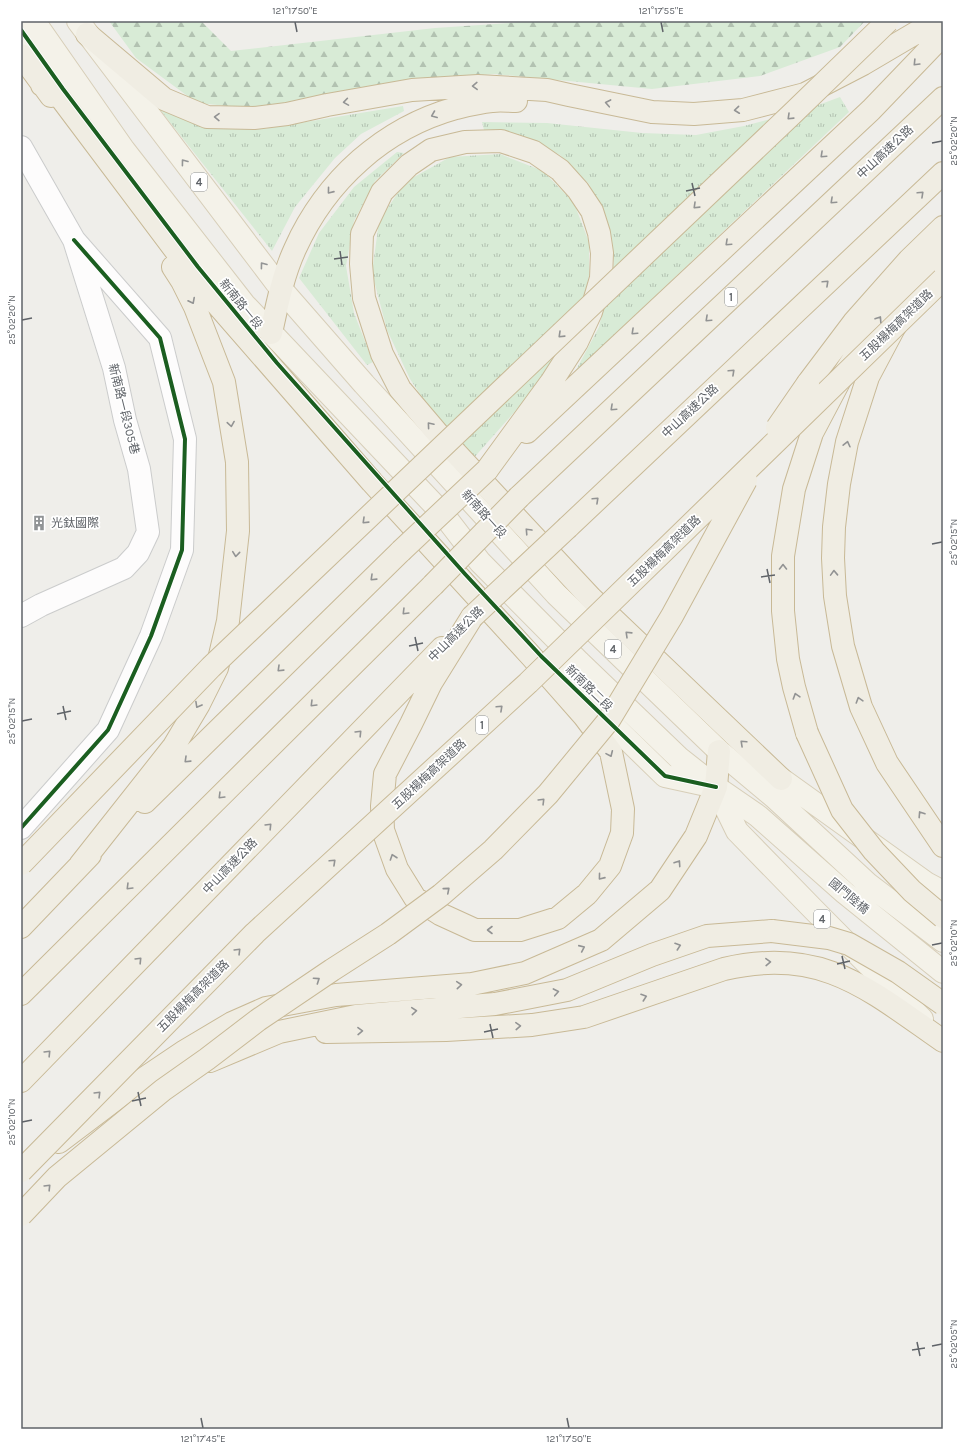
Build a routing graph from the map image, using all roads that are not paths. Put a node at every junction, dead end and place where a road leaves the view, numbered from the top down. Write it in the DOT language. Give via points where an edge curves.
graph roads {
  1 [pos="34,21"];
  2 [pos="888,21"];
  3 [pos="936,21"];
  4 [pos="82,28"];
  5 [pos="21,30"];
  6 [pos="943,35"];
  7 [pos="21,55"];
  8 [pos="42,85"];
  9 [pos="569,96"];
  10 [pos="943,98"];
  11 [pos="21,148"];
  12 [pos="943,173"];
  13 [pos="943,227"];
  14 [pos="943,235"];
  15 [pos="74,240"];
  16 [pos="943,248"];
  17 [pos="943,279"];
  18 [pos="281,289"];
  19 [pos="271,333"];
  20 [pos="487,470"];
  21 [pos="473,568"];
  22 [pos="21,616"];
  23 [pos="472,617"];
  24 [pos="719,751"];
  25 [pos="716,787"];
  26 [pos="778,788"];
  27 [pos="21,828"];
  28 [pos="943,846"];
  29 [pos="21,864"];
  30 [pos="80,865"];
  31 [pos="943,892"];
  32 [pos="943,917"];
  33 [pos="21,927"];
  34 [pos="943,941"];
  35 [pos="943,972"];
  36 [pos="21,994"];
  37 [pos="943,1004"];
  38 [pos="279,1032"];
  39 [pos="943,1041"];
  40 [pos="21,1081"];
  41 [pos="84,1123"];
  42 [pos="21,1171"];
  43 [pos="21,1215"];
  1 -- 19 [label="main road, 新南路一段 / 4" via="124,150 244,304"];
  2 -- 29 [label="highway, one-way, bridge" via="211,668"];
  3 -- 9 [label="highway, one-way" via="863,64 805,94 743,110 694,114 652,112"];
  9 -- 4 [label="highway, one-way" via="547,90 478,86 412,90 254,118 207,117 164,99"];
  18 -- 4 [label="main road, 新南路一段 / 4, one-way"];
  5 -- 21 [label="main road, 新南路一段 / 4" via="194,260 277,363"];
  6 -- 20 [label="highway, one-way" via="871,110"];
  7 -- 8 [label="highway"];
  8 -- 23 [label="highway, one-way" via="61,98 209,295 372,482 584,716 610,752 623,809 622,833 610,866 587,894 558,918 520,930 475,930 440,914 415,898 397,869 383,830 385,774 431,683"];
  8 -- 30 [label="highway, one-way" via="182,280 195,306 224,382 237,462 238,531 228,621 217,668 174,746"];
  9 -- 18 [label="highway, one-way" via="467,105 420,121 382,143 339,180 318,208 294,250"];
  10 -- 36 [label="highway, 中山高速公路 / 1, one-way, bridge" via="519,497"];
  11 -- 15 [label="street, 新南路一段305巷"];
  23 -- 12 [label="highway, 中山高速公路, one-way, bridge"];
  43 -- 13 [label="highway, one-way, bridge" via="57,1177 163,1090 258,1020 388,934 441,895 493,850 548,794 610,720 672,616 770,437 854,322 909,260"];
  32 -- 14 [label="highway, one-way, bridge" via="912,891 874,851 842,810 808,733 794,687 783,611 783,556 794,489 812,433 840,380 890,302"];
  15 -- 22 [label="street, 新南路一段305巷" via="114,368 139,469 148,532 138,553 124,568"];
  15 -- 27 [label="street" via="160,338 185,439 182,550 151,636 108,730"];
  28 -- 16 [label="highway, one-way" via="887,763 861,707 843,646 835,596 834,558 834,527 839,484 847,442 868,377 894,328"];
  42 -- 17 [label="highway, 五股楊梅高架道路 / 1, one-way, bridge" via="255,934 528,683"];
  18 -- 19 [label="highway"];
  18 -- 24 [label="main road, 新南路一段 / 4" via="556,594"];
  19 -- 21 [label="main road, 新南路一段 / 4" via="443,514"];
  26 -- 20 [label="highway, one-way" via="580,586 439,435 400,389 382,354 364,298 361,264 362,234 382,192 410,165 432,150 465,142 501,141 534,152 560,170 592,211 602,253 600,278 591,312 577,342"];
  20 -- 30 [label="highway, one-way, bridge"];
  21 -- 25 [label="main road, 新南路二段 / 4" via="579,662 679,758"];
  21 -- 25 [label="main road, 新南路二段 / 4" via="542,656 665,776"];
  40 -- 23 [label="highway, 中山高速公路, one-way"];
  24 -- 25 [label="highway"];
  24 -- 26 [label="main road, 4"];
  25 -- 35 [label="main road, 國門陸橋 / 4" via="758,816 846,893"];
  25 -- 39 [label="main road, 4" via="737,831"];
  41 -- 25 [label="highway, one-way" via="133,1086 185,1052 232,1023 266,1008 336,995 472,984 526,972 601,940 660,890 696,836"];
  26 -- 31 [label="main road, 4"];
  26 -- 34 [label="main road, 國門陸橋 / 4" via="868,884"];
  30 -- 33 [label="highway"];
  38 -- 37 [label="highway, one-way, bridge" via="356,1016 495,1004 567,990 652,955 707,936 772,932 829,938 849,944 898,972"];
  38 -- 39 [label="highway, one-way" via="446,1030 532,1025 584,1017 742,965 778,962 816,967 852,981"];
  38 -- 41 [label="highway" via="192,1069 126,1107"];
  41 -- 42 [label="highway"];
}
